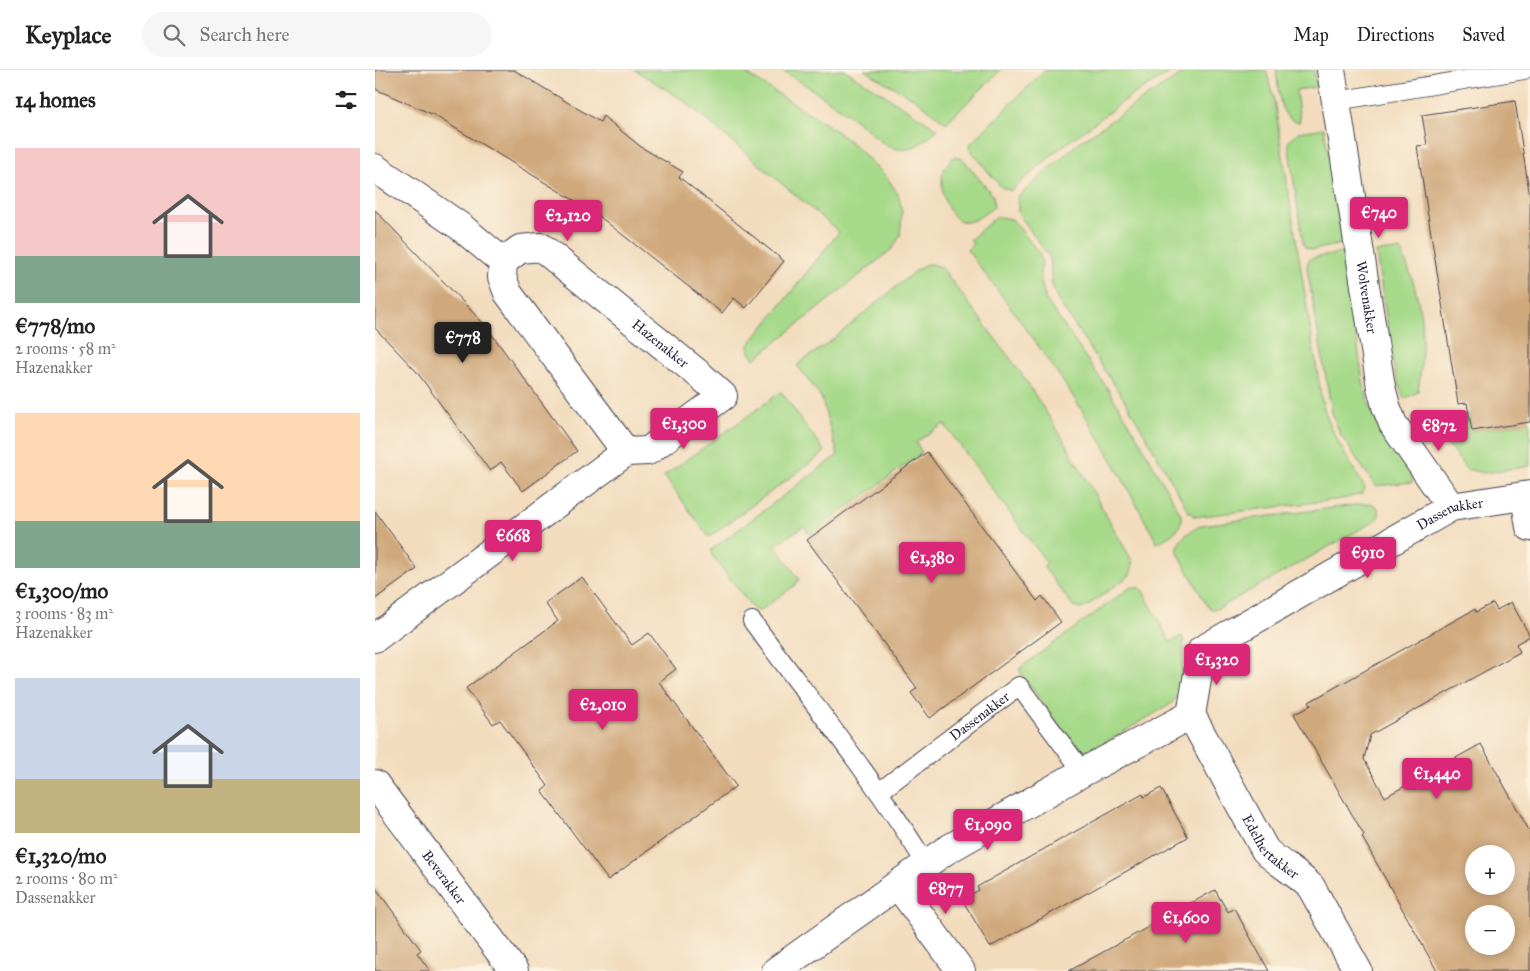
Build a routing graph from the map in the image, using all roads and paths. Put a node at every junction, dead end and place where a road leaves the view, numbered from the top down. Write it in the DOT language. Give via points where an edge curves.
graph roads {
  1 [pos="1331,70"];
  2 [pos="1523,70"];
  3 [pos="1336,101"];
  4 [pos="375,168"];
  5 [pos="503,262"];
  6 [pos="627,452"];
  7 [pos="1527,495"];
  8 [pos="1451,506"];
  9 [pos="1530,527"];
  10 [pos="752,621"];
  11 [pos="375,638"];
  12 [pos="1191,715"];
  13 [pos="1083,772"];
  14 [pos="375,784"];
  15 [pos="879,792"];
  16 [pos="926,864"];
  17 [pos="897,885"];
  18 [pos="514,971"];
  19 [pos="776,971"];
  20 [pos="961,971"];
  21 [pos="1357,971"];
  1 -- 3 [label="street, Wolvenakker"];
  2 -- 3 [label="lane"];
  3 -- 8 [label="street, Wolvenakker" via="1386,406 1393,424"];
  4 -- 5 [label="street" via="461,227"];
  5 -- 6 [label="street" via="501,277 508,293"];
  5 -- 6 [label="street, Hazenakker" via="520,249 541,247 723,396 648,451"];
  6 -- 11 [label="street, Hazenakker"];
  7 -- 8 [label="street, Dassenakker"];
  7 -- 9 [label="street"];
  8 -- 12 [label="street, Dassenakker" via="1201,650"];
  10 -- 15 [label="lane"];
  12 -- 13 [label="street"];
  12 -- 21 [label="street, Edelhertakker" via="1265,850 1311,887"];
  13 -- 15 [label="lane, Dassenakker" via="1019,686"];
  13 -- 16 [label="street"];
  14 -- 18 [label="street, Beverakker"];
  15 -- 16 [label="lane"];
  16 -- 17 [label="street"];
  17 -- 19 [label="street"];
  17 -- 20 [label="street"];
}
